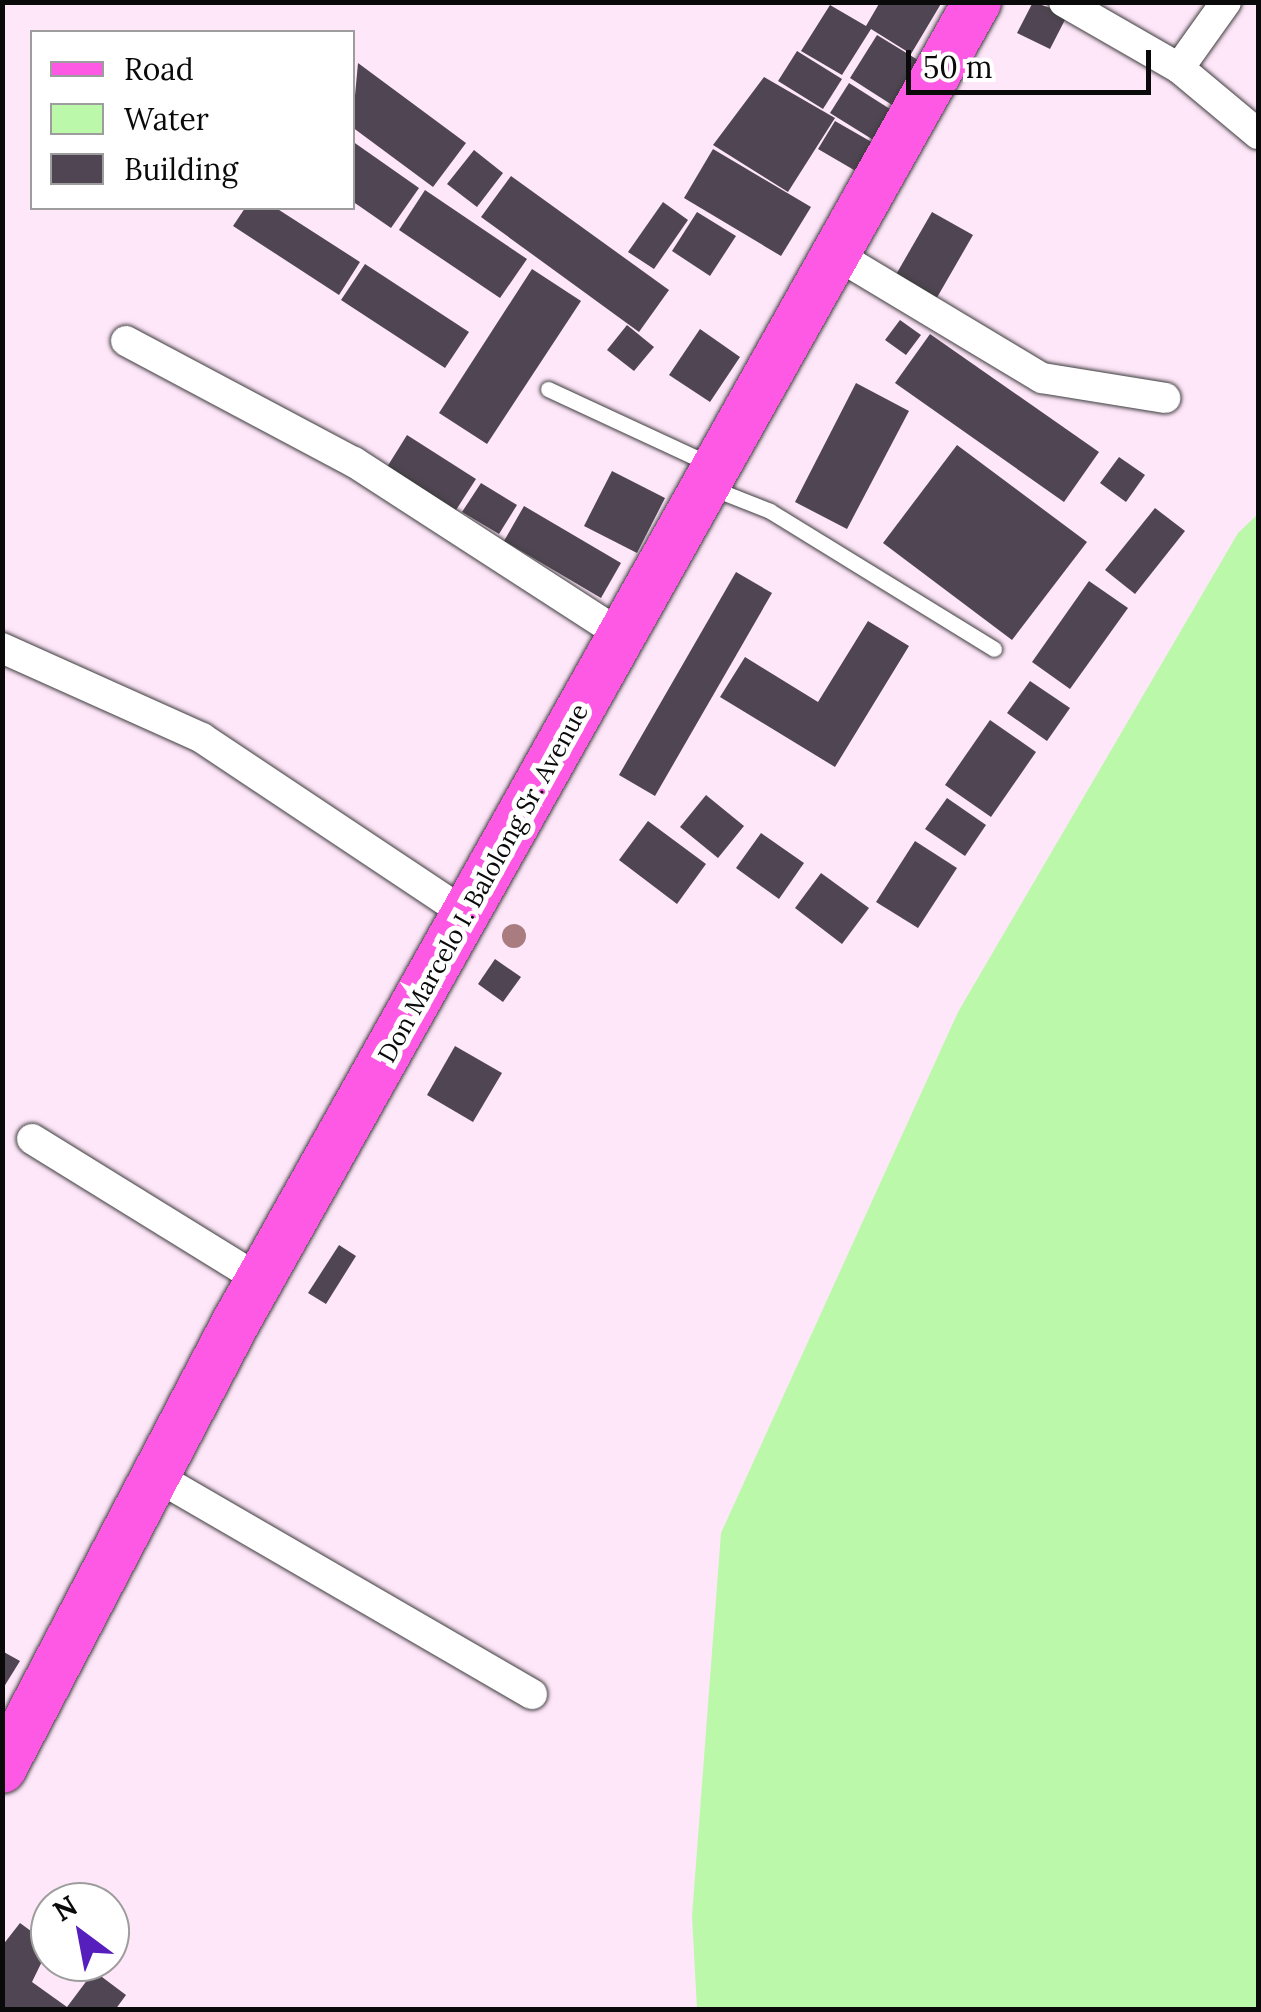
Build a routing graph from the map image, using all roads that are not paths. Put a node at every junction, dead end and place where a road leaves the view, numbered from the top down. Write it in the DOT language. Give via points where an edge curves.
graph roads {
  1 [pos="977,2"];
  2 [pos="1064,2"];
  3 [pos="1226,2"];
  4 [pos="1179,68"];
  5 [pos="1258,134"];
  6 [pos="832,252"];
  7 [pos="126,341"];
  8 [pos="548,389"];
  9 [pos="1165,398"];
  10 [pos="709,476"];
  11 [pos="621,635"];
  12 [pos="2,648"];
  13 [pos="994,648"];
  14 [pos="467,914"];
  15 [pos="32,1139"];
  16 [pos="260,1280"];
  17 [pos="154,1476"];
  18 [pos="532,1694"];
  19 [pos="2,1769"];
  1 -- 6 [label="main road, Don Marcelo I. Balolong Sr. Avenue"];
  2 -- 4 [label="street"];
  3 -- 4 [label="street"];
  4 -- 5 [label="street"];
  6 -- 9 [label="street" via="1042,378"];
  6 -- 10 [label="main road, Don Marcelo I. Balolong Sr. Avenue"];
  7 -- 11 [label="street" via="354,462"];
  8 -- 10 [label="lane"];
  10 -- 11 [label="main road, Don Marcelo I. Balolong Sr. Avenue"];
  10 -- 13 [label="lane"];
  11 -- 14 [label="main road, Don Marcelo I. Balolong Sr. Avenue"];
  12 -- 14 [label="street" via="202,738"];
  14 -- 16 [label="main road, Don Marcelo I. Balolong Sr. Avenue"];
  15 -- 16 [label="street"];
  16 -- 17 [label="main road, Don Marcelo I. Balolong Sr. Avenue"];
  17 -- 18 [label="street"];
  17 -- 19 [label="main road, Don Marcelo I. Balolong Sr. Avenue"];
}
